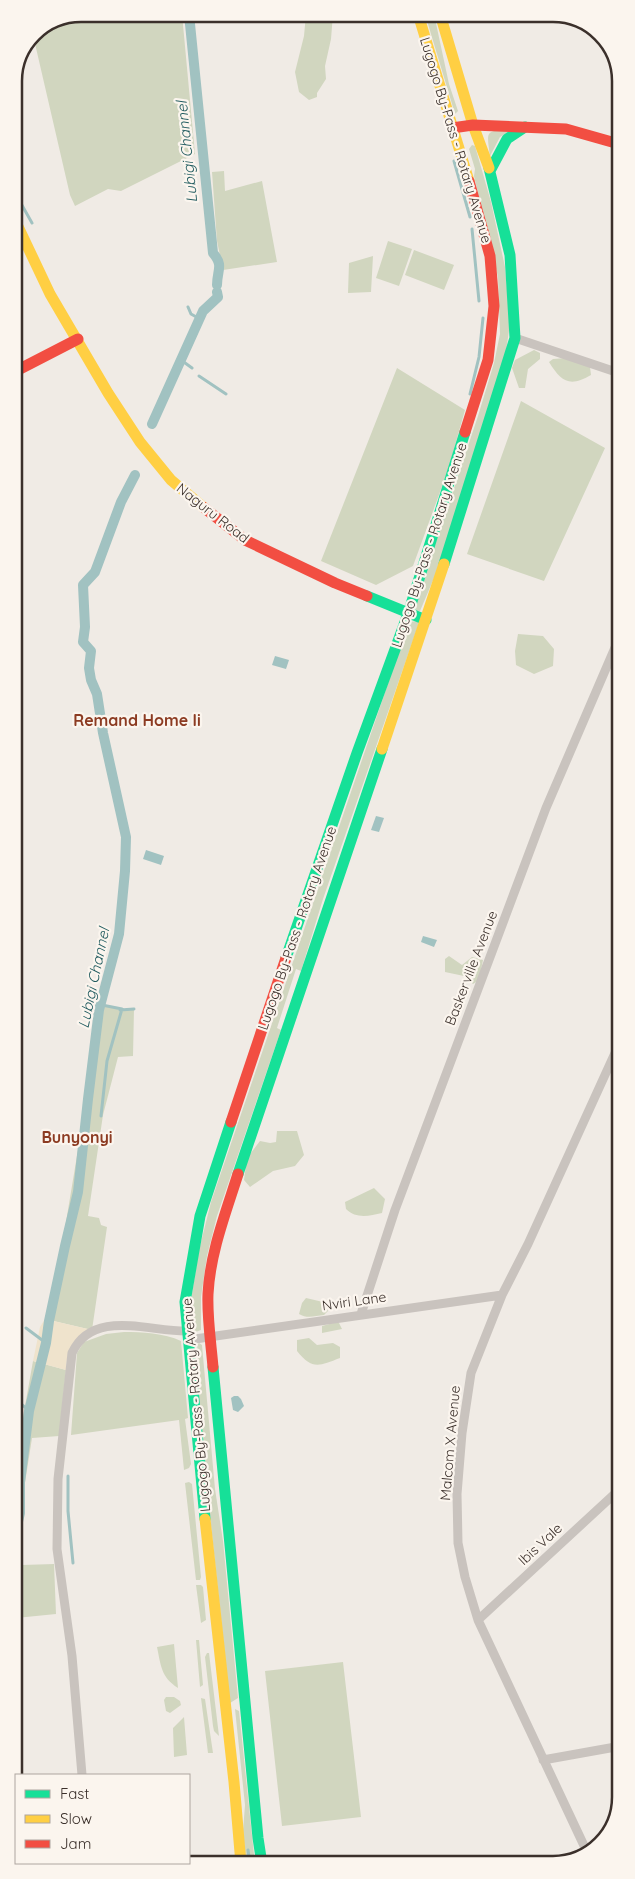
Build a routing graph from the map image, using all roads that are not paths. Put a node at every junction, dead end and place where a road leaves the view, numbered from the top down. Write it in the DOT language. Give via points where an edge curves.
graph roads {
  1 [pos="421,23"];
  2 [pos="442,23"];
  3 [pos="452,57"];
  4 [pos="433,63"];
  5 [pos="473,125"];
  6 [pos="525,127"];
  7 [pos="452,128"];
  8 [pos="612,142"];
  9 [pos="490,171"];
  10 [pos="22,235"];
  11 [pos="515,338"];
  12 [pos="78,339"];
  13 [pos="22,368"];
  14 [pos="612,371"];
  15 [pos="408,614"];
  16 [pos="426,620"];
  17 [pos="612,655"];
  18 [pos="612,1060"];
  19 [pos="502,1294"];
  20 [pos="361,1314"];
  21 [pos="188,1335"];
  22 [pos="210,1336"];
  23 [pos="612,1496"];
  24 [pos="478,1620"];
  25 [pos="245,1704"];
  26 [pos="226,1709"];
  27 [pos="612,1748"];
  28 [pos="543,1760"];
  29 [pos="82,1774"];
  30 [pos="585,1848"];
  31 [pos="240,1856"];
  32 [pos="261,1856"];
  1 -- 4 [label="main road, Lugogo By-Pass - Rotary Avenue"];
  2 -- 3 [label="main road, Lugogo By-Pass - Rotary Avenue"];
  3 -- 4 [label="main road"];
  3 -- 5 [label="main road, Lugogo By-Pass - Rotary Avenue"];
  4 -- 7 [label="main road, Lugogo By-Pass - Rotary Avenue"];
  5 -- 6 [label="main road"];
  5 -- 7 [label="main road"];
  5 -- 9 [label="main road, Lugogo By-Pass - Rotary Avenue"];
  6 -- 8 [label="main road" via="566,129"];
  6 -- 9 [label="main road" via="507,139"];
  7 -- 15 [label="main road, Lugogo By-Pass - Rotary Avenue" via="490,256 494,306 492,334 488,360"];
  9 -- 11 [label="main road, Lugogo By-Pass - Rotary Avenue" via="510,255"];
  10 -- 12 [label="main road, Naguru Road" via="50,294"];
  11 -- 14 [label="street"];
  11 -- 16 [label="main road, Lugogo By-Pass - Rotary Avenue"];
  12 -- 13 [label="main road"];
  12 -- 15 [label="main road, Naguru Road" via="140,442 171,480 196,502 245,540 269,553"];
  15 -- 16 [label="main road, Naguru Road"];
  15 -- 21 [label="main road, Lugogo By-Pass - Rotary Avenue" via="357,753 200,1216 185,1302"];
  16 -- 22 [label="main road, Lugogo By-Pass - Rotary Avenue" via="223,1220 208,1292"];
  17 -- 20 [label="street, Baskerville Avenue" via="546,808 395,1210"];
  18 -- 19 [label="street, Malcom X Avenue"];
  19 -- 20 [label="street, Nviri Lane"];
  19 -- 24 [label="street, Malcom X Avenue" via="471,1373 457,1494 458,1543"];
  20 -- 22 [label="street, Nviri Lane"];
  21 -- 22 [label="street, Nviri Lane"];
  21 -- 26 [label="main road, Lugogo By-Pass - Rotary Avenue"];
  21 -- 29 [label="street, Nviri Lane" via="140,1326 100,1327 87,1333 72,1353 58,1479 57,1549 72,1656"];
  22 -- 25 [label="main road, Lugogo By-Pass - Rotary Avenue"];
  23 -- 24 [label="street, Ibis Vale"];
  24 -- 28 [label="street, Malcom X Avenue"];
  25 -- 26 [label="main road" via="230,1704"];
  25 -- 32 [label="main road, Lugogo By-Pass - Rotary Avenue"];
  26 -- 31 [label="main road, Lugogo By-Pass - Rotary Avenue"];
  27 -- 28 [label="street"];
  28 -- 30 [label="street, Malcom X Avenue"];
}
